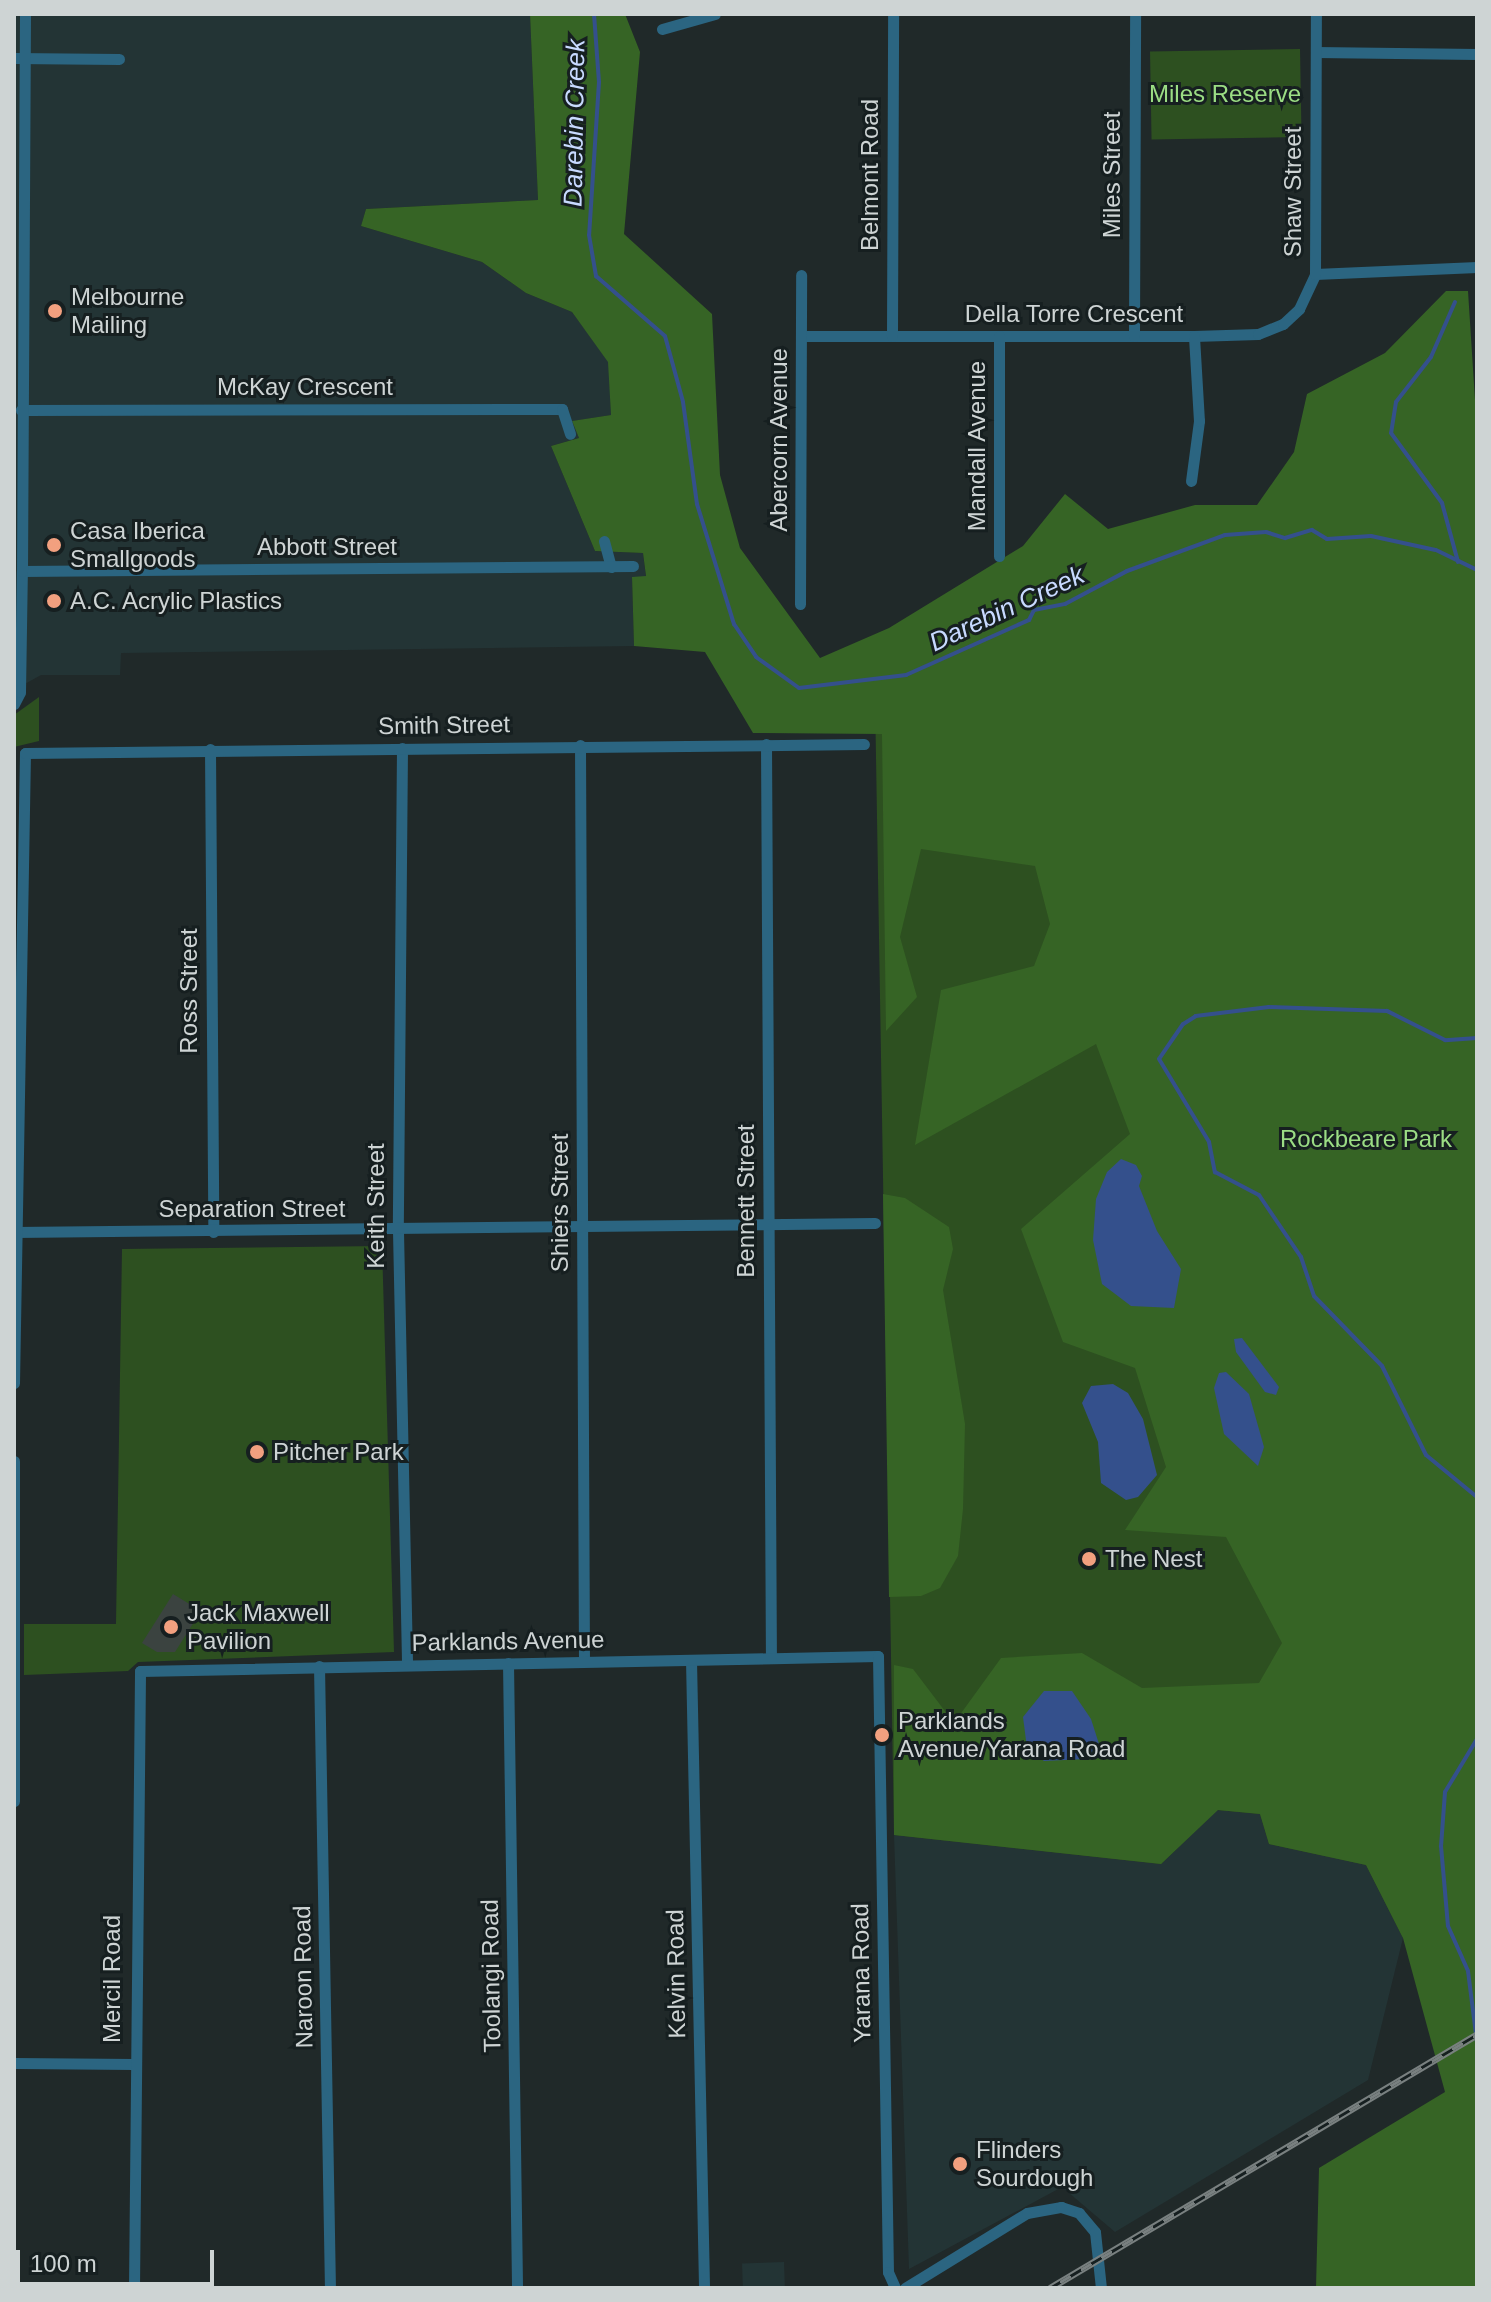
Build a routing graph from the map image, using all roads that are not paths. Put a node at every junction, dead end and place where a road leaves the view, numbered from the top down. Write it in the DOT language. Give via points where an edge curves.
graph roads {
  1 [pos="25,14"];
  2 [pos="715,14"];
  3 [pos="893,14"];
  4 [pos="1135,14"];
  5 [pos="1316,14"];
  6 [pos="662,29"];
  7 [pos="1316,52"];
  8 [pos="1477,54"];
  9 [pos="19,58"];
  10 [pos="119,59"];
  11 [pos="1477,267"];
  12 [pos="1315,274"];
  13 [pos="801,275"];
  14 [pos="18,278"];
  15 [pos="802,336"];
  16 [pos="892,336"];
  17 [pos="999,336"];
  18 [pos="1134,336"];
  19 [pos="1194,336"];
  20 [pos="21,410"];
  21 [pos="570,434"];
  22 [pos="1191,481"];
  23 [pos="604,541"];
  24 [pos="999,556"];
  25 [pos="633,566"];
  26 [pos="611,567"];
  27 [pos="22,571"];
  28 [pos="800,604"];
  29 [pos="14,704"];
  30 [pos="766,744"];
  31 [pos="864,744"];
  32 [pos="580,745"];
  33 [pos="402,748"];
  34 [pos="210,749"];
  35 [pos="875,1223"];
  36 [pos="767,1226"];
  37 [pos="583,1229"];
  38 [pos="398,1231"];
  39 [pos="17,1232"];
  40 [pos="213,1232"];
  41 [pos="14,1383"];
  42 [pos="14,1461"];
  43 [pos="878,1656"];
  44 [pos="771,1658"];
  45 [pos="691,1660"];
  46 [pos="584,1661"];
  47 [pos="508,1663"];
  48 [pos="407,1665"];
  49 [pos="319,1666"];
  50 [pos="140,1671"];
  51 [pos="14,1801"];
  52 [pos="14,2063"];
  53 [pos="134,2064"];
  54 [pos="134,2288"];
  55 [pos="330,2288"];
  56 [pos="517,2288"];
  57 [pos="704,2288"];
  58 [pos="895,2288"];
  59 [pos="905,2288"];
  60 [pos="1101,2288"];
  1 -- 9 [label="street"];
  2 -- 6 [label="street"];
  3 -- 16 [label="street, Belmont Road"];
  4 -- 18 [label="street, Miles Street"];
  5 -- 7 [label="street, Shaw Street"];
  7 -- 8 [label="street"];
  7 -- 12 [label="street, Shaw Street"];
  9 -- 10 [label="street"];
  9 -- 14 [label="street"];
  11 -- 12 [label="street"];
  12 -- 19 [label="street, Della Torre Crescent" via="1299,309 1283,324 1258,334"];
  13 -- 15 [label="street, Abercorn Avenue"];
  14 -- 20 [label="street"];
  15 -- 16 [label="street, Della Torre Crescent"];
  15 -- 28 [label="street, Abercorn Avenue"];
  16 -- 17 [label="street, Della Torre Crescent"];
  17 -- 18 [label="street, Della Torre Crescent"];
  17 -- 24 [label="street, Mandall Avenue"];
  18 -- 19 [label="street, Della Torre Crescent"];
  19 -- 22 [label="street" via="1199,421"];
  20 -- 21 [label="street, McKay Crescent" via="562,409"];
  20 -- 27 [label="street"];
  23 -- 26 [label="street"];
  25 -- 26 [label="street, Abbott Street"];
  26 -- 27 [label="street, Abbott Street"];
  27 -- 29 [label="street" via="20,692"];
  30 -- 31 [label="street, Smith Street"];
  30 -- 32 [label="street, Smith Street"];
  30 -- 36 [label="street, Bennett Street"];
  32 -- 33 [label="street, Smith Street"];
  32 -- 37 [label="street, Shiers Street"];
  33 -- 34 [label="street, Smith Street"];
  33 -- 38 [label="street, Keith Street"];
  34 -- 39 [label="street, Smith Street" via="25,753"];
  34 -- 40 [label="street, Ross Street"];
  35 -- 36 [label="street, Separation Street"];
  36 -- 37 [label="street, Separation Street"];
  36 -- 44 [label="street, Bennett Street"];
  37 -- 38 [label="street, Separation Street"];
  37 -- 46 [label="street, Shiers Street"];
  38 -- 40 [label="street, Separation Street"];
  38 -- 48 [label="street, Keith Street"];
  39 -- 40 [label="street, Separation Street"];
  39 -- 41 [label="street"];
  42 -- 51 [label="street"];
  43 -- 44 [label="street, Parklands Avenue"];
  43 -- 58 [label="street, Yarana Road" via="888,2272"];
  44 -- 45 [label="street, Parklands Avenue"];
  45 -- 46 [label="street, Parklands Avenue"];
  45 -- 57 [label="street, Kelvin Road"];
  46 -- 47 [label="street, Parklands Avenue"];
  47 -- 48 [label="street, Parklands Avenue"];
  47 -- 56 [label="street, Toolangi Road"];
  48 -- 49 [label="street, Parklands Avenue"];
  49 -- 50 [label="street, Parklands Avenue"];
  49 -- 55 [label="street, Naroon Road"];
  50 -- 53 [label="street, Mercil Road"];
  52 -- 53 [label="street"];
  53 -- 54 [label="street, Mercil Road"];
  59 -- 60 [label="street" via="1027,2213 1067,2209 1095,2232"];
}
